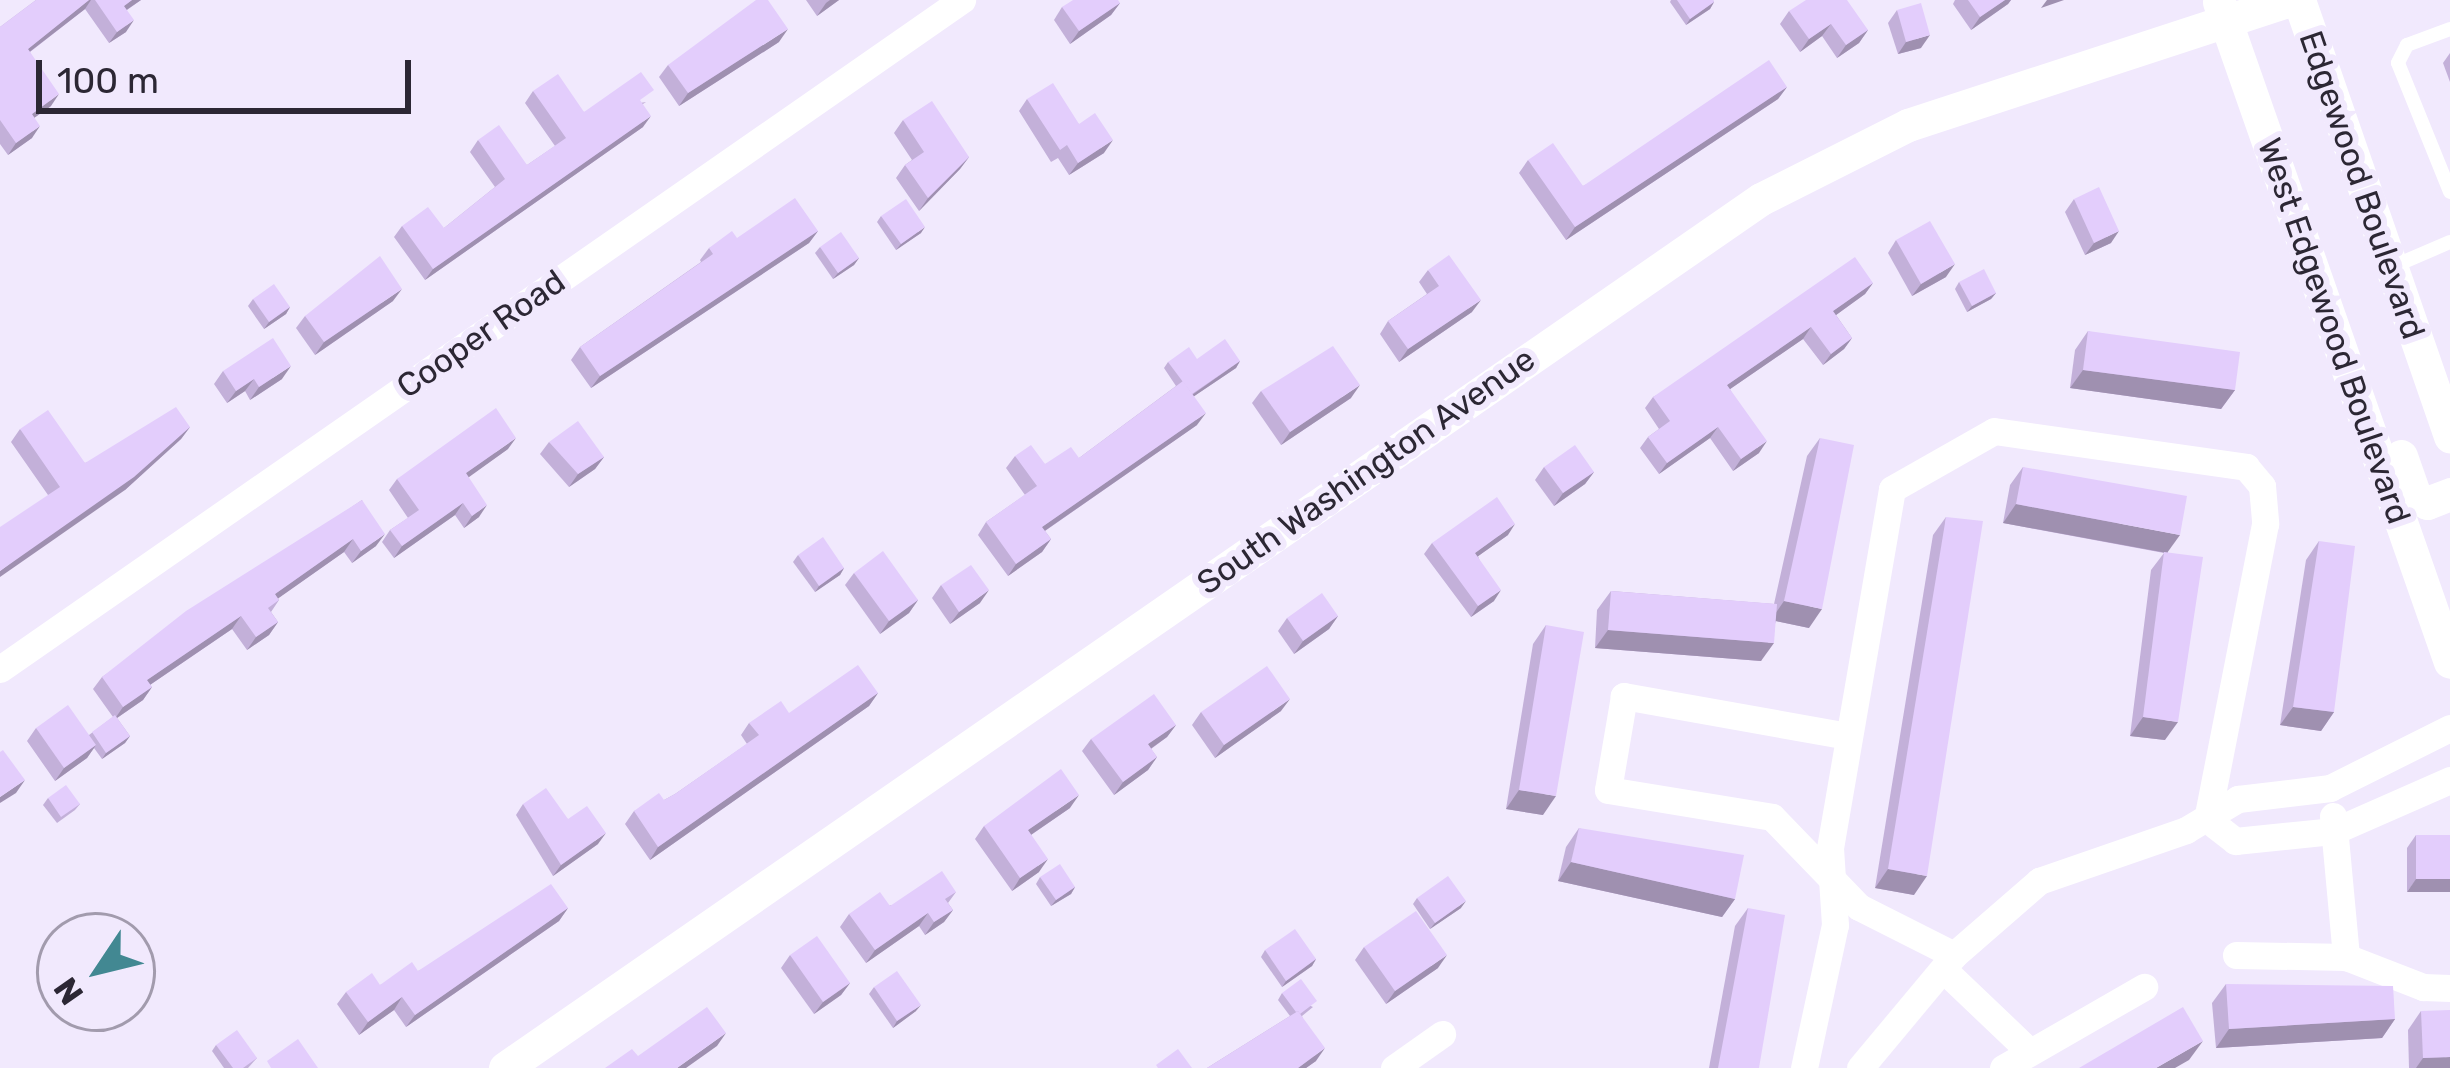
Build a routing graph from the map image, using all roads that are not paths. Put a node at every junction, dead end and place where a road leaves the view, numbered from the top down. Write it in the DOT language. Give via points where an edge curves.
graph roads {
  1 [pos="962,0"];
  2 [pos="2294,0"];
  3 [pos="2222,10"];
  4 [pos="2450,28"];
  5 [pos="2450,192"];
  6 [pos="2450,242"];
  7 [pos="2390,267"];
  8 [pos="2331,317"];
  9 [pos="2450,437"];
  10 [pos="2450,494"];
  11 [pos="2450,662"];
  12 [pos="0,669"];
  13 [pos="2450,728"];
  14 [pos="1848,736"];
  15 [pos="2450,780"];
  16 [pos="2330,788"];
  17 [pos="2207,818"];
  18 [pos="2335,831"];
  19 [pos="1832,883"];
  20 [pos="2236,955"];
  21 [pos="2346,957"];
  22 [pos="1949,963"];
  23 [pos="2144,987"];
  24 [pos="2450,988"];
  25 [pos="1442,1034"];
  26 [pos="2029,1051"];
  27 [pos="506,1068"];
  28 [pos="1394,1068"];
  29 [pos="1804,1068"];
  30 [pos="1860,1068"];
  31 [pos="2003,1068"];
  1 -- 12 [label="street, Cooper Road"];
  2 -- 3 [label="street, South Washington Avenue"];
  2 -- 7 [label="street, Edgewood Boulevard"];
  3 -- 8 [label="street, West Edgewood Boulevard"];
  3 -- 27 [label="street, South Washington Avenue" via="1908,125 1761,199"];
  4 -- 5 [label="lane" via="2408,45 2398,63"];
  6 -- 7 [label="lane"];
  7 -- 9 [label="street, Edgewood Boulevard"];
  8 -- 10 [label="street" via="2364,356 2415,496 2427,503"];
  8 -- 11 [label="street, West Edgewood Boulevard"];
  13 -- 16 [label="street"];
  14 -- 17 [label="street" via="1892,489 1994,431 2246,467 2262,486 2266,524"];
  14 -- 19 [label="street"];
  14 -- 19 [label="street" via="1624,696 1608,790 1772,817"];
  15 -- 18 [label="street"];
  16 -- 17 [label="street" via="2238,800"];
  16 -- 18 [label="street"];
  17 -- 18 [label="street" via="2235,841"];
  17 -- 22 [label="street" via="2039,881"];
  18 -- 21 [label="street"];
  19 -- 22 [label="street"];
  19 -- 29 [label="street" via="1835,925"];
  20 -- 21 [label="street"];
  21 -- 24 [label="street" via="2422,987"];
  22 -- 26 [label="street"];
  22 -- 30 [label="street"];
  23 -- 26 [label="street"];
  25 -- 28 [label="street"];
  26 -- 31 [label="street"];
}
